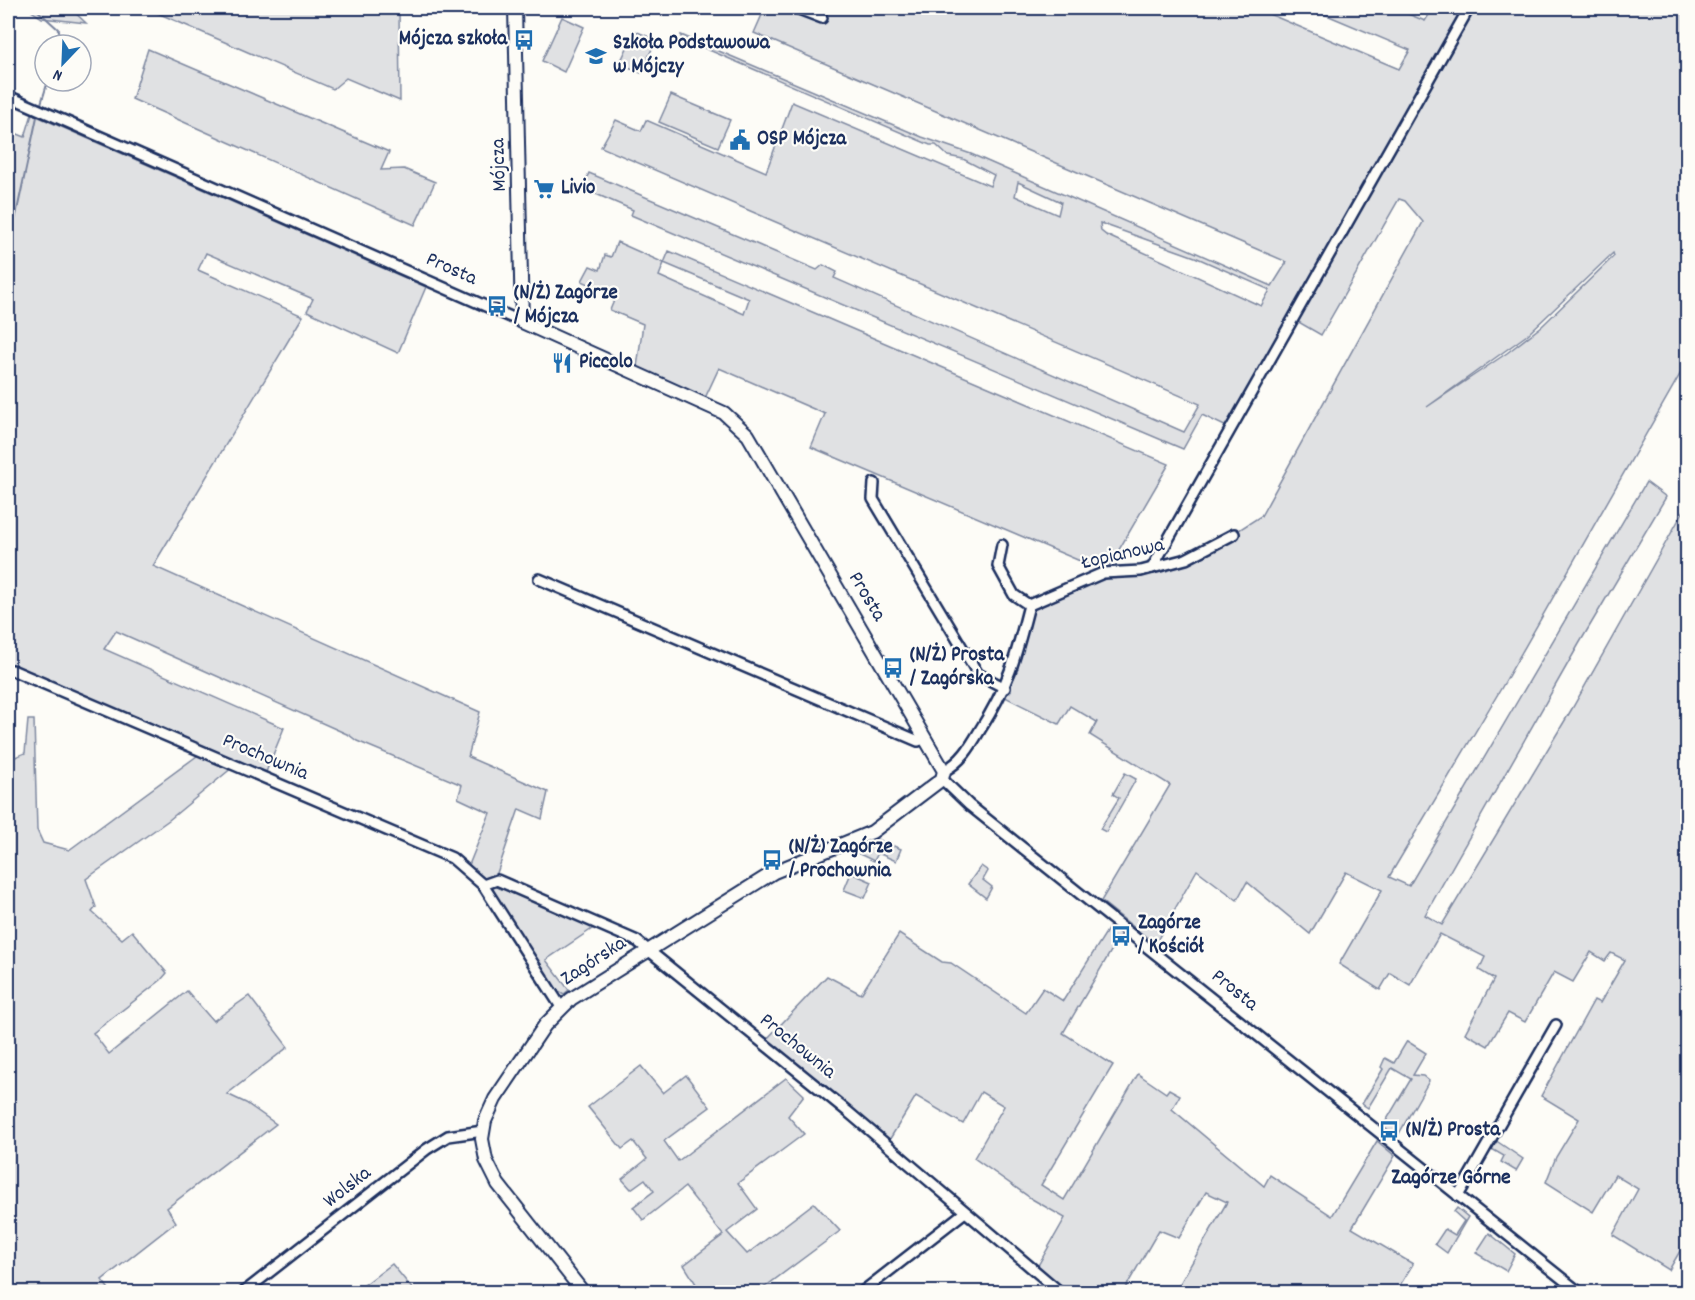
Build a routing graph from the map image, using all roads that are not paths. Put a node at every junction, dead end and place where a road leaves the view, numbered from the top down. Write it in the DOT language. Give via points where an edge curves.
graph roads {
  1 [pos="515,8"];
  2 [pos="796,8"];
  3 [pos="1469,8"];
  4 [pos="822,18"];
  5 [pos="8,96"];
  6 [pos="522,322"];
  7 [pos="874,483"];
  8 [pos="1234,534"];
  9 [pos="1002,545"];
  10 [pos="1152,568"];
  11 [pos="539,579"];
  12 [pos="1029,605"];
  13 [pos="10,669"];
  14 [pos="8,680"];
  15 [pos="1005,688"];
  16 [pos="925,738"];
  17 [pos="943,775"];
  18 [pos="483,885"];
  19 [pos="649,950"];
  20 [pos="561,1007"];
  21 [pos="1556,1025"];
  22 [pos="483,1131"];
  23 [pos="1458,1196"];
  24 [pos="965,1212"];
  25 [pos="244,1293"];
  26 [pos="583,1293"];
  27 [pos="862,1293"];
  28 [pos="1060,1293"];
  29 [pos="1579,1293"];
  1 -- 6 [label="street, Mójcza"];
  2 -- 4 [label="street"];
  3 -- 10 [label="street"];
  5 -- 6 [label="street, Prosta"];
  6 -- 16 [label="street, Prosta" via="694,398 736,421 748,435"];
  7 -- 15 [label="street" via="873,499 978,674"];
  8 -- 10 [label="street, Łopianowa" via="1186,559"];
  9 -- 12 [label="street" via="998,566 1014,595"];
  10 -- 12 [label="street, Łopianowa" via="1103,573"];
  11 -- 16 [label="street" via="918,741"];
  12 -- 15 [label="street"];
  13 -- 14 [label="street"];
  13 -- 18 [label="street, Prochownia" via="441,853 463,865"];
  15 -- 17 [label="street" via="963,757"];
  16 -- 17 [label="street, Prosta"];
  17 -- 19 [label="street, Zagórska" via="872,832 774,872"];
  17 -- 23 [label="street, Prosta" via="978,812"];
  18 -- 19 [label="street, Prochownia" via="492,881 504,883 638,941"];
  18 -- 20 [label="street, Prochownia"];
  19 -- 20 [label="street, Zagórska"];
  19 -- 24 [label="street, Prochownia"];
  20 -- 22 [label="street, Zagórska" via="495,1099"];
  21 -- 23 [label="street"];
  22 -- 25 [label="street, Wolska" via="448,1136 426,1149"];
  22 -- 26 [label="street, Zagórska" via="484,1153 493,1176"];
  23 -- 29 [label="street, Prosta"];
  24 -- 27 [label="street"];
  24 -- 28 [label="street, Prochownia"];
}
